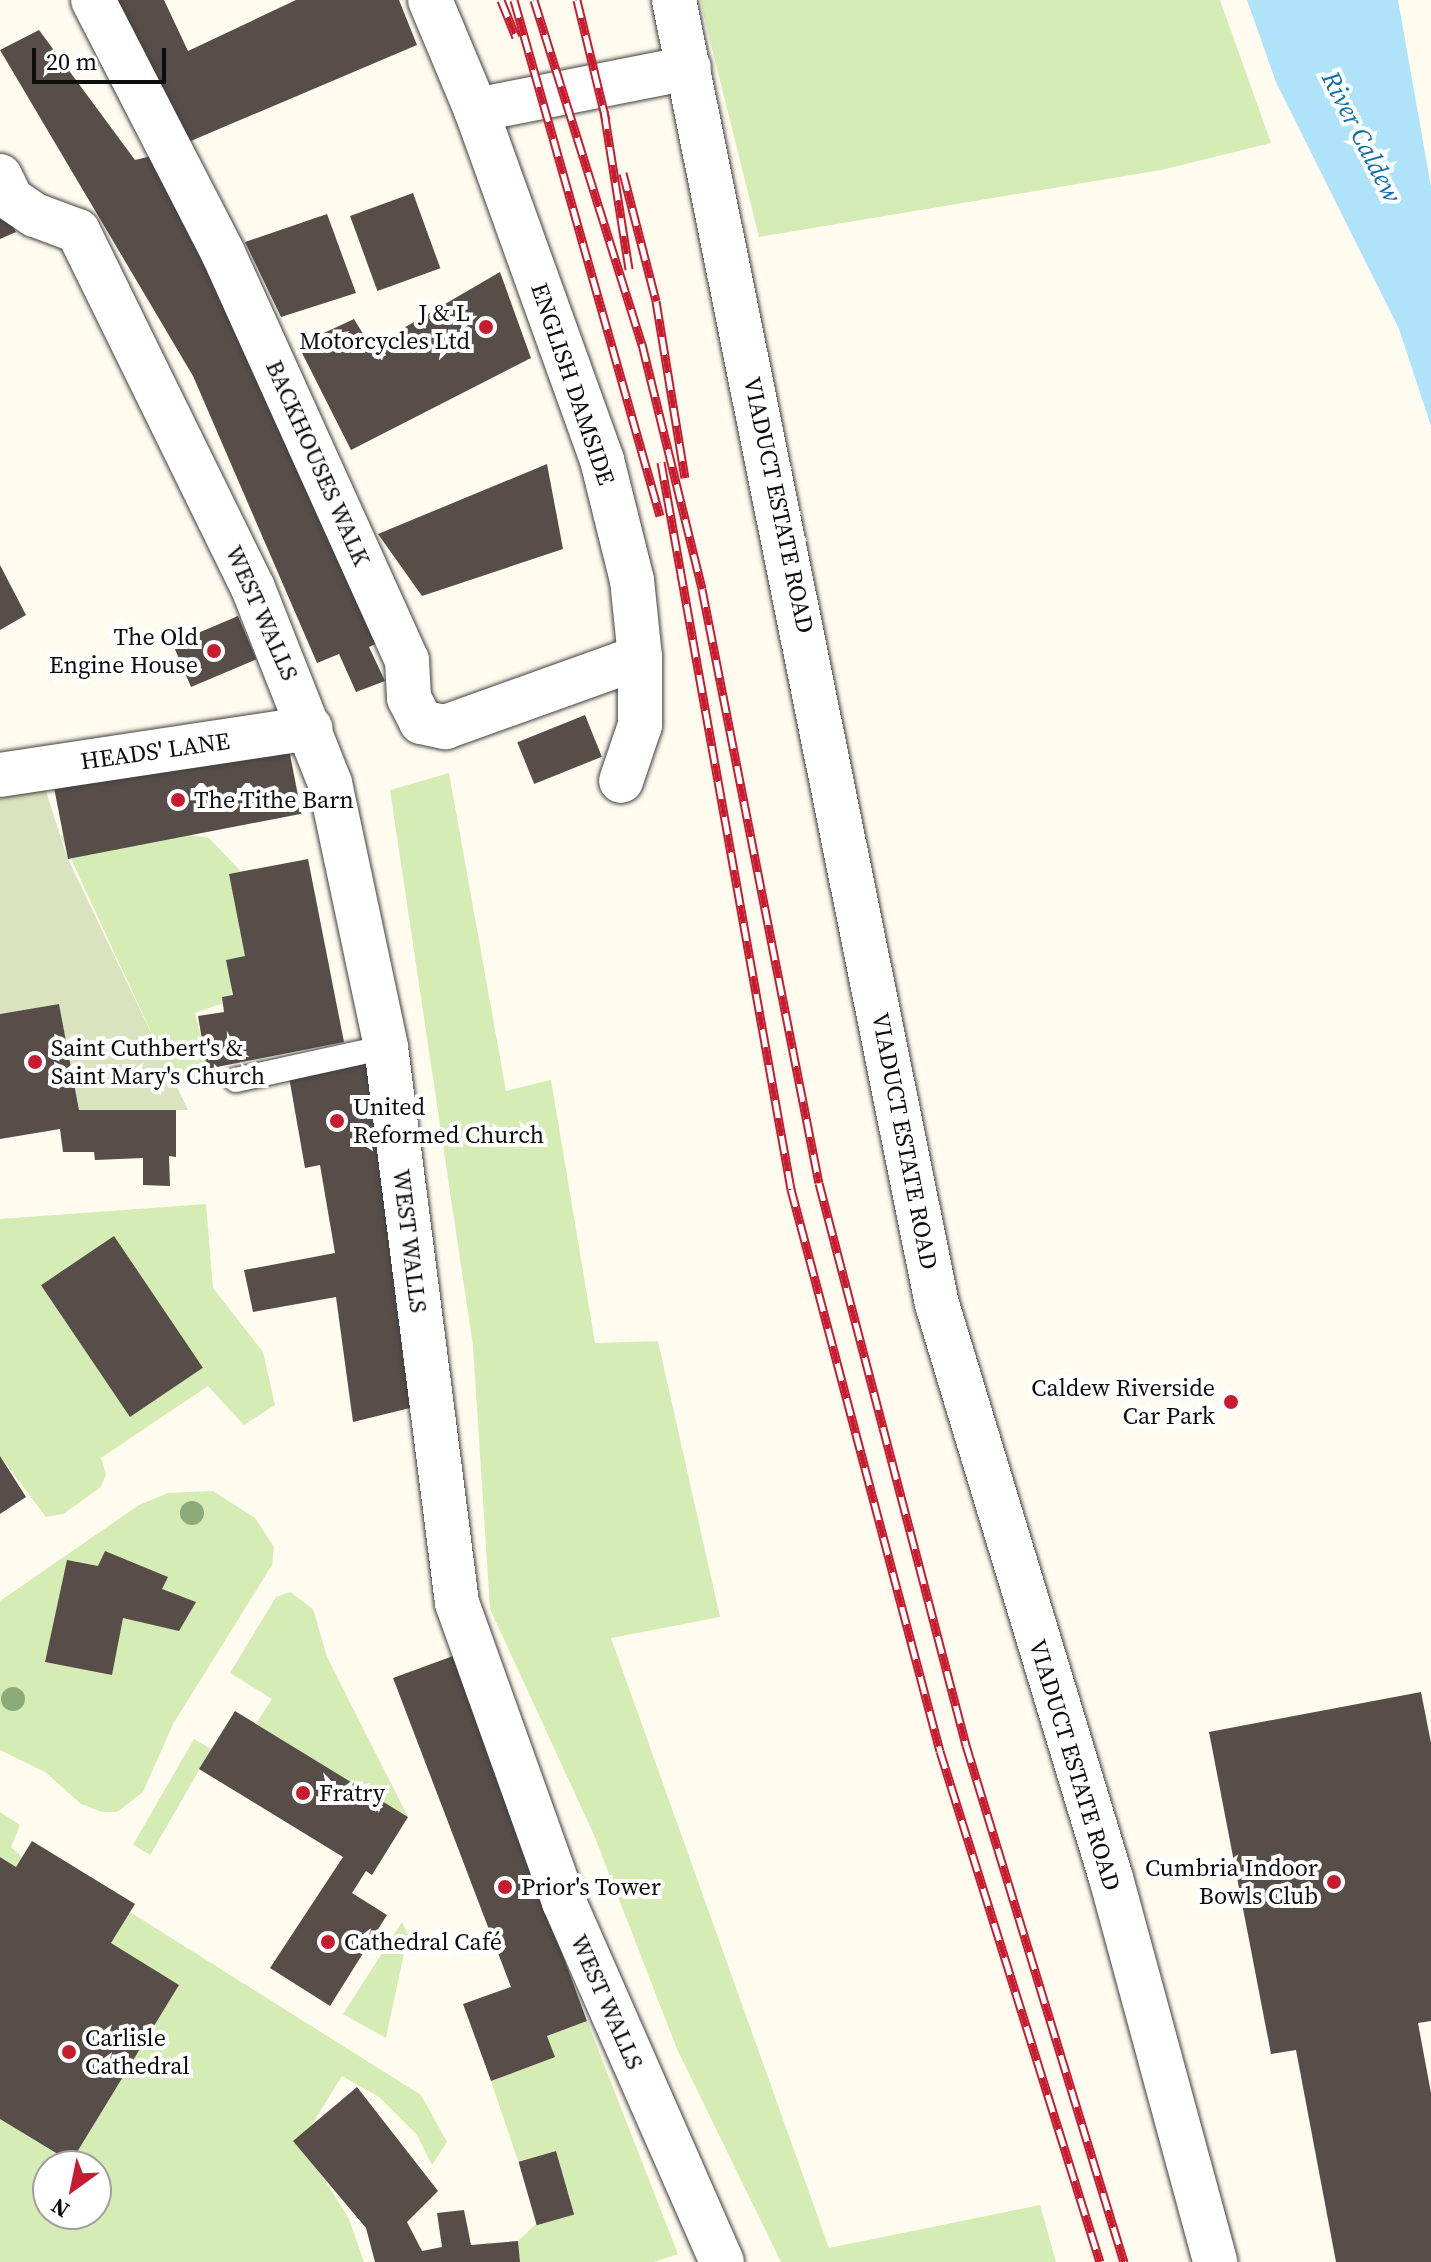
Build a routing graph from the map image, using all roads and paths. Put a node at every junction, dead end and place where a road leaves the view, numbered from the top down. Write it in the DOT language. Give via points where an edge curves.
graph roads {
  1 [pos="93,0"];
  2 [pos="430,0"];
  3 [pos="674,0"];
  4 [pos="689,68"];
  5 [pos="476,110"];
  6 [pos="0,176"];
  7 [pos="640,657"];
  8 [pos="310,728"];
  9 [pos="0,775"];
  10 [pos="621,781"];
  11 [pos="386,1047"];
  12 [pos="236,1080"];
  13 [pos="708,2258"];
  14 [pos="1215,2262"];
  1 -- 7 [label="street, BACKHOUSES WALK" via="223,253 407,660 412,710 421,722 445,727"];
  2 -- 5 [label="street, ENGLISH DAMSIDE"];
  3 -- 4 [label="street, VIADUCT ESTATE ROAD"];
  4 -- 5 [label="street"];
  4 -- 14 [label="street, VIADUCT ESTATE ROAD" via="937,1304 1111,1878"];
  5 -- 7 [label="street, ENGLISH DAMSIDE" via="602,460 632,580"];
  6 -- 8 [label="street, WEST WALLS" via="11,199 35,215 78,231 246,574"];
  7 -- 10 [label="street, ENGLISH DAMSIDE" via="640,725"];
  8 -- 9 [label="street, HEADS' LANE"];
  8 -- 11 [label="street, WEST WALLS" via="330,783"];
  11 -- 12 [label="lane"];
  11 -- 13 [label="street, WEST WALLS" via="457,1603 564,1902"];
}
